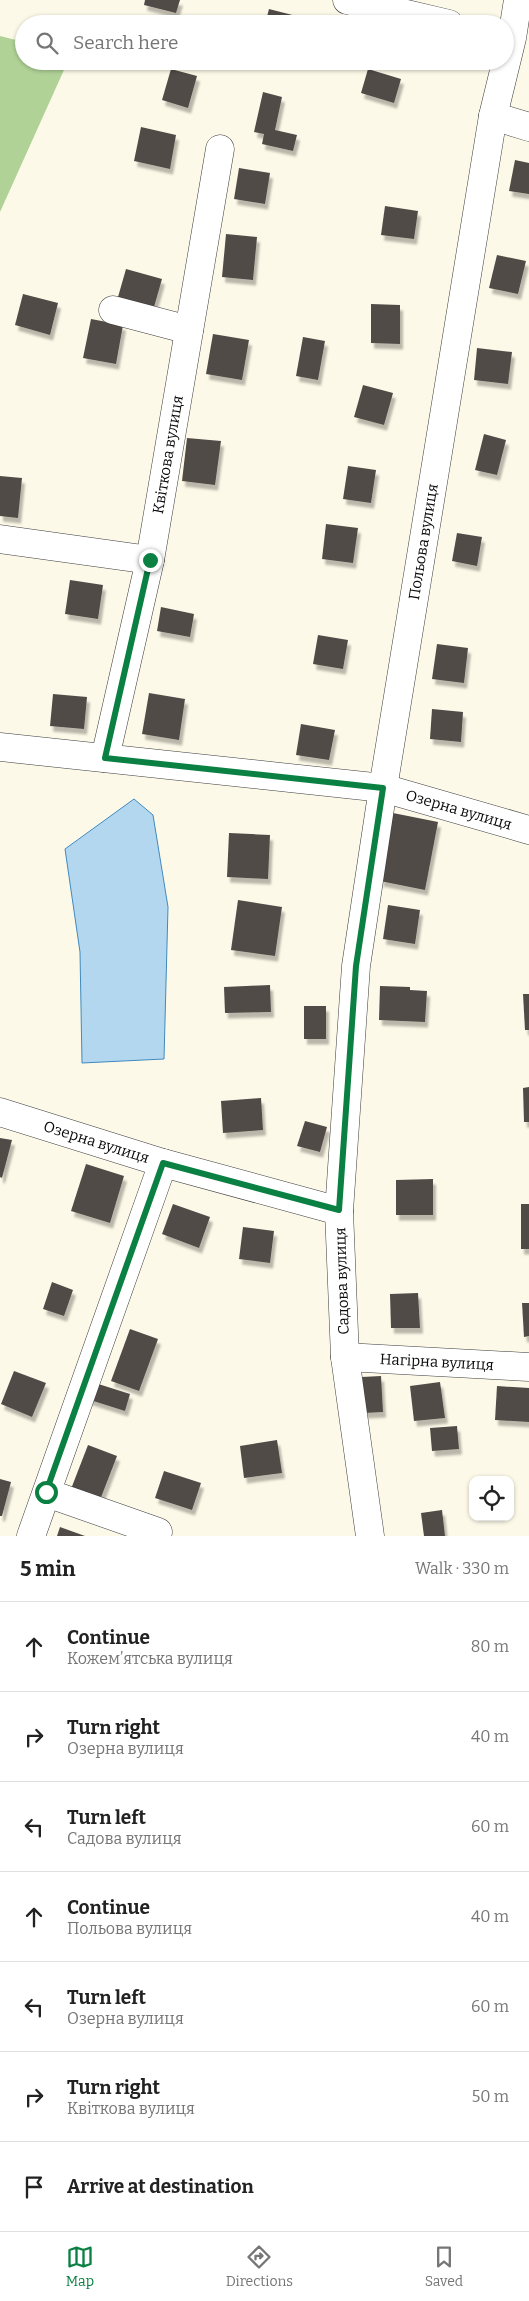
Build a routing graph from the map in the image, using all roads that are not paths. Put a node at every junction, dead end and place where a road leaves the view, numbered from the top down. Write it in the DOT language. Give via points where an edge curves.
graph roads {
  1 [pos="347,0"];
  2 [pos="518,0"];
  3 [pos="411,15"];
  4 [pos="514,17"];
  5 [pos="502,70"];
  6 [pos="493,116"];
  7 [pos="529,127"];
  8 [pos="220,149"];
  9 [pos="113,310"];
  10 [pos="189,330"];
  11 [pos="0,540"];
  12 [pos="150,560"];
  13 [pos="0,747"];
  14 [pos="105,758"];
  15 [pos="383,788"];
  16 [pos="529,830"];
  17 [pos="356,966"];
  18 [pos="0,1112"];
  19 [pos="163,1163"];
  20 [pos="339,1210"];
  21 [pos="345,1358"];
  22 [pos="529,1367"];
  23 [pos="46,1492"];
  24 [pos="158,1532"];
  25 [pos="31,1536"];
  26 [pos="370,1536"];
  1 -- 3 [label="street"];
  2 -- 4 [label="street, Польова вулиця"];
  5 -- 6 [label="street, Польова вулиця"];
  6 -- 7 [label="street"];
  6 -- 15 [label="street, Польова вулиця"];
  8 -- 10 [label="street, Квіткова вулиця"];
  9 -- 10 [label="street"];
  10 -- 12 [label="street, Квіткова вулиця"];
  11 -- 12 [label="street"];
  12 -- 14 [label="street, Квіткова вулиця"];
  13 -- 14 [label="street, Озерна вулиця"];
  14 -- 15 [label="street, Озерна вулиця"];
  15 -- 16 [label="street, Озерна вулиця"];
  15 -- 17 [label="street, Польова вулиця"];
  17 -- 20 [label="street, Садова вулиця"];
  18 -- 19 [label="street, Озерна вулиця"];
  19 -- 20 [label="street, Озерна вулиця"];
  19 -- 23 [label="street"];
  20 -- 21 [label="street, Садова вулиця"];
  21 -- 22 [label="street, Нагірна вулиця"];
  21 -- 26 [label="street, Садова вулиця"];
  23 -- 24 [label="street"];
  23 -- 25 [label="street"];
}
